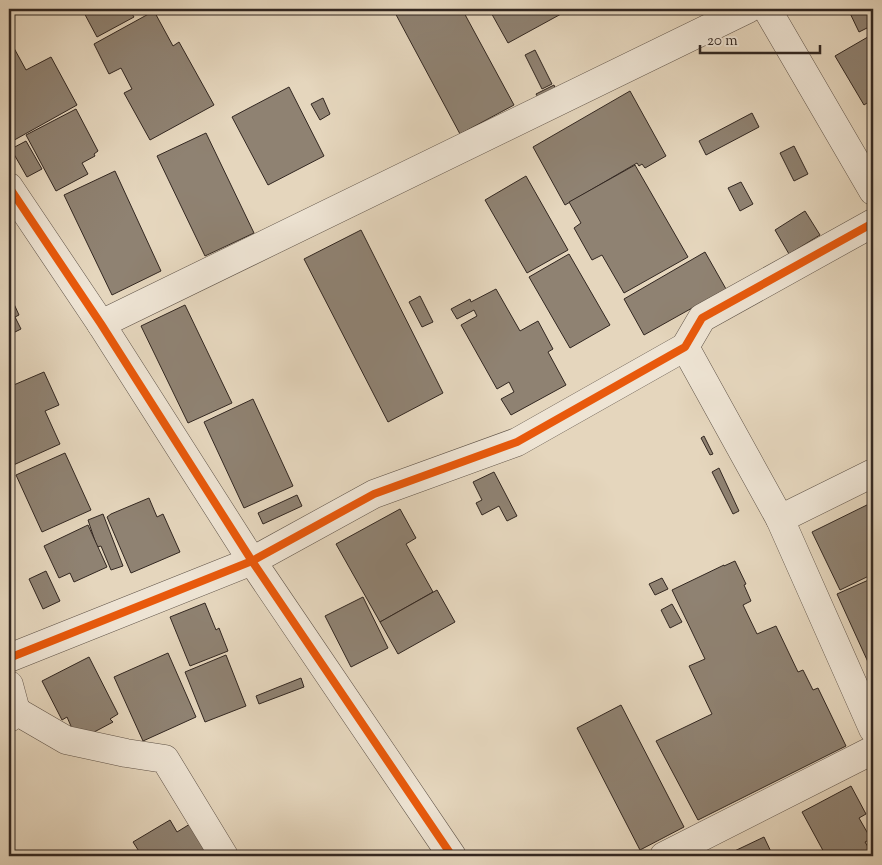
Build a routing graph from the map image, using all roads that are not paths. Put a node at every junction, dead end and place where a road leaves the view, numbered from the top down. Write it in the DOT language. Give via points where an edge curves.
graph roads {
  1 [pos="748,9"];
  2 [pos="767,9"];
  3 [pos="9,187"];
  4 [pos="873,191"];
  5 [pos="873,224"];
  6 [pos="101,324"];
  7 [pos="685,346"];
  8 [pos="873,472"];
  9 [pos="780,519"];
  10 [pos="252,561"];
  11 [pos="9,658"];
  12 [pos="11,705"];
  13 [pos="873,729"];
  14 [pos="873,750"];
  15 [pos="224,856"];
  16 [pos="452,856"];
  17 [pos="664,856"];
  1 -- 6 [label="street"];
  2 -- 4 [label="street"];
  3 -- 6 [label="street"];
  5 -- 7 [label="street" via="702,318"];
  6 -- 10 [label="street"];
  7 -- 9 [label="street"];
  7 -- 10 [label="street" via="517,442 374,494"];
  8 -- 9 [label="street"];
  9 -- 13 [label="street"];
  10 -- 11 [label="street"];
  10 -- 16 [label="street"];
  12 -- 15 [label="street" via="66,740 165,758"];
  14 -- 17 [label="street"];
}
